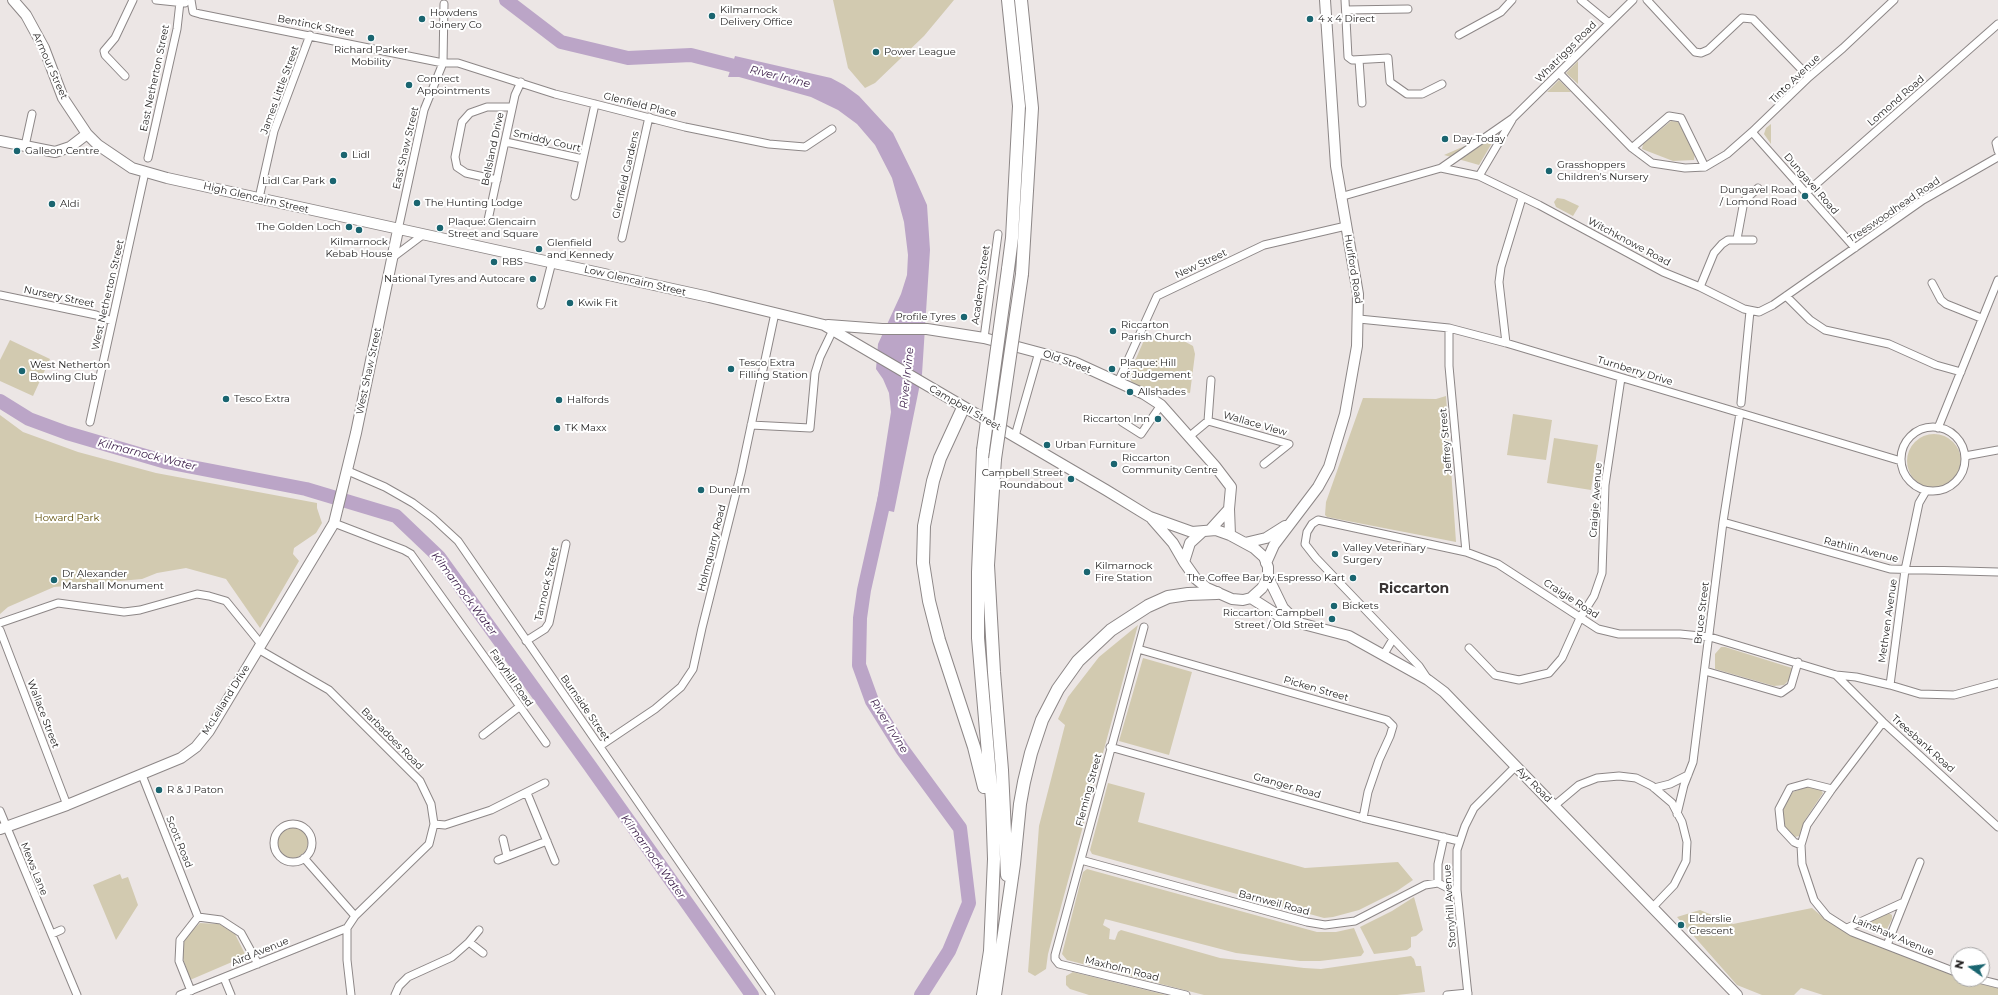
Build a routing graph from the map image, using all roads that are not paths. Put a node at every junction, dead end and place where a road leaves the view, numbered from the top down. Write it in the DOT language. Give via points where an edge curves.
graph roads {
  1 [pos="13,0"];
  2 [pos="132,0"];
  3 [pos="156,0"];
  4 [pos="1008,0"];
  5 [pos="1021,0"];
  6 [pos="1325,0"];
  7 [pos="1345,0"];
  8 [pos="1512,0"];
  9 [pos="1581,0"];
  10 [pos="1633,0"];
  11 [pos="1647,0"];
  12 [pos="1894,0"];
  13 [pos="180,2"];
  14 [pos="191,2"];
  15 [pos="444,4"];
  16 [pos="1408,9"];
  17 [pos="1346,10"];
  18 [pos="1609,23"];
  19 [pos="1998,24"];
  20 [pos="310,35"];
  21 [pos="1459,35"];
  22 [pos="1359,60"];
  23 [pos="443,63"];
  24 [pos="1559,73"];
  25 [pos="125,76"];
  26 [pos="1809,77"];
  27 [pos="521,82"];
  28 [pos="1442,84"];
  29 [pos="1362,103"];
  30 [pos="595,104"];
  31 [pos="512,107"];
  32 [pos="32,114"];
  33 [pos="649,117"];
  34 [pos="1513,118"];
  35 [pos="832,129"];
  36 [pos="1752,132"];
  37 [pos="87,134"];
  38 [pos="0,141"];
  39 [pos="1998,141"];
  40 [pos="506,142"];
  41 [pos="25,146"];
  42 [pos="1632,148"];
  43 [pos="1998,151"];
  44 [pos="1998,157"];
  45 [pos="148,158"];
  46 [pos="583,159"];
  47 [pos="1705,167"];
  48 [pos="1441,168"];
  49 [pos="145,172"];
  50 [pos="1479,176"];
  51 [pos="497,180"];
  52 [pos="1758,188"];
  53 [pos="1807,192"];
  54 [pos="575,196"];
  55 [pos="1340,197"];
  56 [pos="259,198"];
  57 [pos="1522,198"];
  58 [pos="488,220"];
  59 [pos="1346,226"];
  60 [pos="398,230"];
  61 [pos="424,234"];
  62 [pos="998,234"];
  63 [pos="622,238"];
  64 [pos="1737,239"];
  65 [pos="1753,240"];
  66 [pos="1855,248"];
  67 [pos="392,258"];
  68 [pos="552,262"];
  69 [pos="1998,280"];
  70 [pos="1932,282"];
  71 [pos="1700,287"];
  72 [pos="0,295"];
  73 [pos="1786,296"];
  74 [pos="542,305"];
  75 [pos="1750,312"];
  76 [pos="775,313"];
  77 [pos="1981,318"];
  78 [pos="1359,319"];
  79 [pos="112,321"];
  80 [pos="829,327"];
  81 [pos="861,328"];
  82 [pos="1449,328"];
  83 [pos="984,338"];
  84 [pos="852,340"];
  85 [pos="1506,343"];
  86 [pos="1039,352"];
  87 [pos="1961,372"];
  88 [pos="1621,378"];
  89 [pos="1211,380"];
  90 [pos="1118,382"];
  91 [pos="1741,403"];
  92 [pos="1161,405"];
  93 [pos="963,408"];
  94 [pos="1740,413"];
  95 [pos="1208,421"];
  96 [pos="90,422"];
  97 [pos="1122,422"];
  98 [pos="751,425"];
  99 [pos="1938,428"];
  100 [pos="1015,436"];
  101 [pos="1190,436"];
  102 [pos="1998,450"];
  103 [pos="1965,456"];
  104 [pos="1901,461"];
  105 [pos="1264,464"];
  106 [pos="348,471"];
  107 [pos="1926,491"];
  108 [pos="1229,509"];
  109 [pos="338,510"];
  110 [pos="1150,517"];
  111 [pos="1723,522"];
  112 [pos="334,523"];
  113 [pos="1290,523"];
  114 [pos="1206,531"];
  115 [pos="1230,535"];
  116 [pos="1245,543"];
  117 [pos="566,544"];
  118 [pos="1466,552"];
  119 [pos="1184,562"];
  120 [pos="1266,563"];
  121 [pos="1905,570"];
  122 [pos="1998,572"];
  123 [pos="1268,577"];
  124 [pos="1217,593"];
  125 [pos="1250,598"];
  126 [pos="1580,618"];
  127 [pos="0,623"];
  128 [pos="1298,623"];
  129 [pos="1144,627"];
  130 [pos="0,630"];
  131 [pos="1710,637"];
  132 [pos="1393,639"];
  133 [pos="526,640"];
  134 [pos="260,646"];
  135 [pos="1469,648"];
  136 [pos="1138,649"];
  137 [pos="1384,654"];
  138 [pos="1798,662"];
  139 [pos="1705,671"];
  140 [pos="1836,675"];
  141 [pos="1428,680"];
  142 [pos="1998,683"];
  143 [pos="1890,684"];
  144 [pos="519,707"];
  145 [pos="1883,722"];
  146 [pos="483,735"];
  147 [pos="546,743"];
  148 [pos="600,746"];
  149 [pos="1110,747"];
  150 [pos="1515,767"];
  151 [pos="142,775"];
  152 [pos="1688,775"];
  153 [pos="545,783"];
  154 [pos="1654,788"];
  155 [pos="1832,790"];
  156 [pos="527,793"];
  157 [pos="66,805"];
  158 [pos="1554,806"];
  159 [pos="0,811"];
  160 [pos="1677,814"];
  161 [pos="1998,815"];
  162 [pos="1363,818"];
  163 [pos="434,824"];
  164 [pos="1996,825"];
  165 [pos="3,828"];
  166 [pos="1444,837"];
  167 [pos="503,839"];
  168 [pos="1459,840"];
  169 [pos="547,841"];
  170 [pos="1801,845"];
  171 [pos="507,856"];
  172 [pos="304,858"];
  173 [pos="994,859"];
  174 [pos="498,860"];
  175 [pos="555,860"];
  176 [pos="1081,860"];
  177 [pos="1920,862"];
  178 [pos="1438,883"];
  179 [pos="1457,890"];
  180 [pos="1904,902"];
  181 [pos="1652,908"];
  182 [pos="355,916"];
  183 [pos="198,917"];
  184 [pos="347,928"];
  185 [pos="1847,928"];
  186 [pos="60,930"];
  187 [pos="479,930"];
  188 [pos="52,934"];
  189 [pos="469,942"];
  190 [pos="1887,946"];
  191 [pos="1002,947"];
  192 [pos="483,953"];
  193 [pos="1055,959"];
  194 [pos="258,964"];
  195 [pos="1950,970"];
  196 [pos="224,978"];
  197 [pos="191,991"];
  198 [pos="1468,994"];
  199 [pos="77,995"];
  200 [pos="180,995"];
  201 [pos="231,995"];
  202 [pos="350,995"];
  203 [pos="395,995"];
  204 [pos="771,995"];
  205 [pos="983,995"];
  206 [pos="995,995"];
  207 [pos="1186,995"];
  208 [pos="1447,995"];
  209 [pos="1737,995"];
  1 -- 37 [label="main road, Armour Street" via="26,16 44,48 63,98"];
  2 -- 25 [label="street" via="115,38 104,51"];
  3 -- 13 [label="street"];
  4 -- 173 [label="main road, bridge" via="1019,106 1012,238 983,450 978,572 978,638 992,800"];
  5 -- 191 [label="main road, bridge" via="1032,108 1022,274 995,459 988,565 1006,823 1007,878"];
  6 -- 55 [label="main road, Hurlford Road" via="1332,134"];
  7 -- 17 [label="street"];
  8 -- 21 [label="street" via="1501,12"];
  9 -- 18 [label="street"];
  10 -- 18 [label="street, Whatriggs Road"];
  11 -- 26 [label="street" via="1695,52 1708,50 1742,18 1753,19"];
  12 -- 26 [label="street, Tinto Avenue"];
  13 -- 14 [label="street"];
  13 -- 45 [label="street, East Netherton Street" via="177,29"];
  14 -- 20 [label="street, Bentinck Street" via="193,12"];
  15 -- 23 [label="street, East Shaw Street"];
  16 -- 17 [label="street"];
  17 -- 22 [label="street" via="1348,57"];
  18 -- 24 [label="street, Whatriggs Road"];
  19 -- 53 [label="street, Lomond Road"];
  20 -- 23 [label="street, Bentinck Street"];
  20 -- 56 [label="street, James Little Street" via="274,131"];
  22 -- 28 [label="street" via="1388,58 1390,82 1407,94 1422,94"];
  22 -- 29 [label="street"];
  23 -- 27 [label="street, Glenfield Place" via="458,63"];
  23 -- 60 [label="street, East Shaw Street" via="424,110"];
  24 -- 34 [label="street, Whatriggs Road"];
  24 -- 42 [label="street, Tinto Avenue"];
  26 -- 36 [label="street, Tinto Avenue"];
  27 -- 30 [label="street, Glenfield Place"];
  27 -- 31 [label="street, Bellsland Drive"];
  30 -- 33 [label="street, Glenfield Place"];
  30 -- 46 [label="street"];
  31 -- 40 [label="street, Bellsland Drive"];
  31 -- 51 [label="street" via="487,107 470,113 462,122 455,157 457,167"];
  32 -- 41 [label="street"];
  33 -- 35 [label="street, Glenfield Place" via="769,144 805,147"];
  33 -- 63 [label="street, Glenfield Gardens"];
  34 -- 48 [label="street, Whatriggs Road"];
  34 -- 50 [label="street, Whatriggs Road"];
  36 -- 47 [label="street, Tinto Avenue" via="1727,154"];
  36 -- 53 [label="street, Dungavel Road"];
  37 -- 41 [label="main road" via="70,147 55,152"];
  37 -- 49 [label="main road, Armour Street" via="132,168"];
  38 -- 41 [label="main road"];
  39 -- 43 [label="street"];
  40 -- 46 [label="street, Smiddy Court"];
  40 -- 51 [label="street, Bellsland Drive"];
  42 -- 47 [label="street, Tinto Avenue" via="1652,163 1684,168"];
  42 -- 47 [label="street" via="1669,116 1680,118"];
  44 -- 66 [label="street, Treeswoodhead Road" via="1923,200"];
  46 -- 54 [label="street"];
  48 -- 50 [label="street, Witchknowe Road"];
  48 -- 55 [label="street"];
  49 -- 56 [label="main road, High Glencairn Street"];
  49 -- 79 [label="street, West Netherton Street"];
  50 -- 57 [label="street, Witchknowe Road"];
  51 -- 58 [label="street, Bellsland Drive"];
  52 -- 64 [label="street" via="1744,201"];
  53 -- 66 [label="street, Dungavel Road"];
  55 -- 59 [label="main road, Hurlford Road"];
  56 -- 60 [label="main road, High Glencairn Street"];
  57 -- 71 [label="street, Witchknowe Road" via="1663,272"];
  57 -- 85 [label="street" via="1501,267 1499,282"];
  59 -- 78 [label="main road, Hurlford Road" via="1358,294"];
  59 -- 90 [label="street, New Street" via="1264,246 1157,296"];
  60 -- 61 [label="main road, Low Glencairn Street"];
  60 -- 67 [label="main road, West Shaw Street"];
  61 -- 67 [label="street"];
  61 -- 68 [label="main road, Low Glencairn Street"];
  62 -- 83 [label="street, Academy Street"];
  64 -- 65 [label="street"];
  64 -- 71 [label="street" via="1728,240 1714,253"];
  66 -- 73 [label="street, Treeswoodhead Road"];
  67 -- 106 [label="main road, West Shaw Street"];
  68 -- 74 [label="street"];
  68 -- 76 [label="main road, Low Glencairn Street"];
  69 -- 77 [label="street"];
  70 -- 77 [label="street" via="1941,300 1946,304"];
  71 -- 75 [label="street, Witchknowe Road"];
  72 -- 79 [label="street, Nursery Street" via="96,315"];
  73 -- 75 [label="street" via="1759,312"];
  73 -- 87 [label="street" via="1810,320 1825,330 1889,344 1936,365"];
  75 -- 91 [label="street"];
  76 -- 80 [label="main road, Campbell Street"];
  76 -- 98 [label="street, Holmquarry Road"];
  77 -- 87 [label="street"];
  78 -- 82 [label="street, Turnberry Drive"];
  78 -- 113 [label="main road, Hurlford Road" via="1352,381 1338,442 1318,488"];
  79 -- 96 [label="street, West Netherton Street"];
  80 -- 81 [label="main road, Old Street"];
  80 -- 84 [label="main road, Campbell Street"];
  80 -- 98 [label="street" via="815,373 810,428"];
  81 -- 83 [label="main road, Old Street" via="927,329"];
  81 -- 84 [label="main road"];
  82 -- 85 [label="street, Turnberry Drive"];
  82 -- 118 [label="street, Jeffrey Street" via="1449,366"];
  83 -- 86 [label="main road, Old Street"];
  84 -- 93 [label="main road, Campbell Street"];
  85 -- 88 [label="street, Turnberry Drive"];
  86 -- 90 [label="main road, Old Street" via="1074,362"];
  86 -- 100 [label="street"];
  87 -- 99 [label="street"];
  88 -- 94 [label="street, Turnberry Drive"];
  88 -- 126 [label="street, Craigie Avenue" via="1605,485 1602,574 1594,596"];
  89 -- 95 [label="street"];
  90 -- 92 [label="main road, Old Street"];
  92 -- 97 [label="street" via="1141,434"];
  92 -- 101 [label="main road, Old Street"];
  93 -- 100 [label="main road, Campbell Street"];
  93 -- 173 [label="main road" via="933,480 924,526 923,563 939,640 983,780"];
  94 -- 104 [label="street, Turnberry Drive"];
  94 -- 111 [label="street, Bruce Street"];
  95 -- 101 [label="street, Wallace View"];
  95 -- 105 [label="street, Wallace View" via="1289,444"];
  98 -- 148 [label="street, Holmquarry Road" via="693,669 681,688"];
  99 -- 103 [label="street" via="1956,437"];
  99 -- 104 [label="street" via="1928,428 1911,436 1904,448"];
  100 -- 110 [label="main road, Campbell Street"];
  101 -- 108 [label="main road, Old Street" via="1231,487"];
  102 -- 103 [label="street"];
  103 -- 107 [label="street" via="1962,473 1954,483 1943,490"];
  104 -- 107 [label="street" via="1908,480"];
  106 -- 109 [label="main road, West Shaw Street"];
  106 -- 133 [label="street, Burnside Street" via="413,503 449,532 458,541"];
  107 -- 121 [label="street, Methven Avenue" via="1919,503"];
  108 -- 114 [label="main road"];
  108 -- 115 [label="main road, Old Street"];
  109 -- 112 [label="main road, McLelland Drive"];
  110 -- 114 [label="main road, Campbell Street" via="1182,529"];
  110 -- 119 [label="main road, Campbell Street" via="1173,543"];
  111 -- 121 [label="street, Rathlin Avenue" via="1890,570"];
  111 -- 131 [label="street, Bruce Street"];
  112 -- 134 [label="main road, McLelland Drive"];
  112 -- 144 [label="street, Fairyhill Road" via="411,554"];
  113 -- 116 [label="main road, Hurlford Road" via="1266,538"];
  113 -- 120 [label="main road, Hurlford Road" via="1274,545"];
  114 -- 115 [label="main road" via="1216,530"];
  114 -- 119 [label="main road" via="1190,542"];
  115 -- 116 [label="main road"];
  116 -- 120 [label="main road" via="1258,551"];
  117 -- 133 [label="street, Tannock Street" via="549,623 545,629"];
  118 -- 126 [label="street, Craigie Road" via="1498,564"];
  118 -- 132 [label="street, Craigie Road" via="1318,520 1312,524 1307,532 1305,544"];
  119 -- 124 [label="main road" via="1196,579"];
  120 -- 123 [label="main road"];
  121 -- 122 [label="street, Rathlin Avenue"];
  121 -- 143 [label="street, Methven Avenue"];
  123 -- 125 [label="main road" via="1262,588"];
  123 -- 128 [label="main road" via="1283,608"];
  124 -- 125 [label="main road" via="1232,599"];
  124 -- 191 [label="main road" via="1188,594 1148,606 1111,630 1078,661 1058,689 1042,720 1024,782"];
  125 -- 128 [label="main road, Ayr Road" via="1284,618"];
  126 -- 131 [label="street, Craigie Road" via="1598,629 1619,634 1680,634"];
  126 -- 135 [label="street, Craigie Avenue" via="1562,658 1549,673 1519,680 1495,675"];
  127 -- 134 [label="street" via="58,602 124,612 197,594 226,602"];
  128 -- 137 [label="main road, Ayr Road" via="1349,636"];
  129 -- 136 [label="street, Fleming Street"];
  130 -- 157 [label="street, Wallace Street"];
  131 -- 138 [label="street, Craigie Road"];
  131 -- 139 [label="street, Bruce Street"];
  132 -- 137 [label="street"];
  132 -- 141 [label="street" via="1419,666"];
  133 -- 148 [label="street, Burnside Street"];
  134 -- 151 [label="main road, McLelland Drive" via="209,731 196,747 181,758"];
  134 -- 163 [label="street, Barbadoes Road" via="329,690 420,781 431,804"];
  136 -- 149 [label="street, Fleming Street"];
  136 -- 162 [label="street, Picken Street" via="1387,720 1393,726 1368,792"];
  137 -- 141 [label="main road, Ayr Road"];
  138 -- 139 [label="street" via="1791,686 1781,693"];
  138 -- 140 [label="street, Craigie Road"];
  139 -- 152 [label="street, Bruce Street" via="1693,762"];
  140 -- 143 [label="street, Craigie Road"];
  140 -- 145 [label="street, Treesbank Road"];
  141 -- 150 [label="main road, Ayr Road" via="1444,692"];
  142 -- 143 [label="street" via="1954,695 1920,694"];
  144 -- 146 [label="street"];
  144 -- 147 [label="street, Fairyhill Road"];
  145 -- 155 [label="street, Lainshaw Avenue"];
  145 -- 164 [label="street, Treesbank Road"];
  148 -- 204 [label="street, Burnside Street"];
  149 -- 162 [label="street, Granger Road"];
  149 -- 176 [label="street, Fleming Street"];
  150 -- 158 [label="main road, Ayr Road"];
  150 -- 168 [label="street, Stonyhill Avenue" via="1474,808"];
  151 -- 157 [label="main road, McLelland Drive"];
  151 -- 183 [label="street, Scott Road"];
  152 -- 154 [label="street"];
  152 -- 160 [label="street, Bruce Street"];
  153 -- 156 [label="street"];
  154 -- 158 [label="street" via="1636,778 1597,778 1579,785"];
  154 -- 160 [label="street" via="1672,803"];
  155 -- 170 [label="street, Lainshaw Avenue" via="1807,825"];
  155 -- 170 [label="street" via="1808,783 1790,788 1779,809 1780,828 1794,842"];
  156 -- 163 [label="street" via="490,810 445,825"];
  156 -- 169 [label="street"];
  157 -- 165 [label="main road, McLelland Drive"];
  158 -- 181 [label="main road, Ayr Road"];
  159 -- 165 [label="street, Mews Lane"];
  160 -- 181 [label="street" via="1687,842 1686,861 1674,885"];
  161 -- 164 [label="street"];
  162 -- 166 [label="street, Granger Road"];
  163 -- 182 [label="street, Barbadoes Road" via="429,844"];
  165 -- 188 [label="street, Mews Lane"];
  166 -- 168 [label="street, Granger Road"];
  166 -- 178 [label="street, Stonyhill Avenue" via="1438,864"];
  167 -- 171 [label="street"];
  168 -- 179 [label="street, Stonyhill Avenue"];
  169 -- 171 [label="street"];
  169 -- 175 [label="street"];
  170 -- 185 [label="street, Lainshaw Avenue" via="1802,864 1814,900 1828,916"];
  171 -- 174 [label="street"];
  172 -- 172 [label="street" via="312,845 308,831 296,824 288,824 280,829 275,836 274,844 280,856 292,862"];
  172 -- 182 [label="street"];
  173 -- 205 [label="main road" via="990,951"];
  176 -- 178 [label="street, Barnweil Road" via="1325,925 1355,921 1425,885"];
  176 -- 193 [label="street, Fleming Street"];
  177 -- 180 [label="street"];
  178 -- 179 [label="street"];
  179 -- 198 [label="street, Stonyhill Avenue"];
  180 -- 185 [label="street"];
  180 -- 190 [label="street"];
  181 -- 209 [label="main road, Ayr Road"];
  182 -- 184 [label="street, Barbadoes Road"];
  183 -- 194 [label="street" via="222,920 241,933"];
  183 -- 197 [label="street" via="180,940 179,961"];
  184 -- 194 [label="street, Aird Avenue"];
  184 -- 202 [label="street"];
  185 -- 190 [label="street, Lainshaw Avenue"];
  186 -- 188 [label="street"];
  187 -- 189 [label="street"];
  188 -- 199 [label="street, Mews Lane"];
  189 -- 192 [label="street"];
  189 -- 203 [label="street" via="452,957 408,977 399,986"];
  190 -- 195 [label="street, Lainshaw Avenue"];
  191 -- 206 [label="main road"];
  193 -- 207 [label="street, Maxholm Road" via="1059,964"];
  194 -- 196 [label="street, Aird Avenue"];
  196 -- 197 [label="street, Aird Avenue"];
  196 -- 201 [label="street"];
  197 -- 200 [label="street, Aird Avenue"];
  198 -- 208 [label="street"];
}
